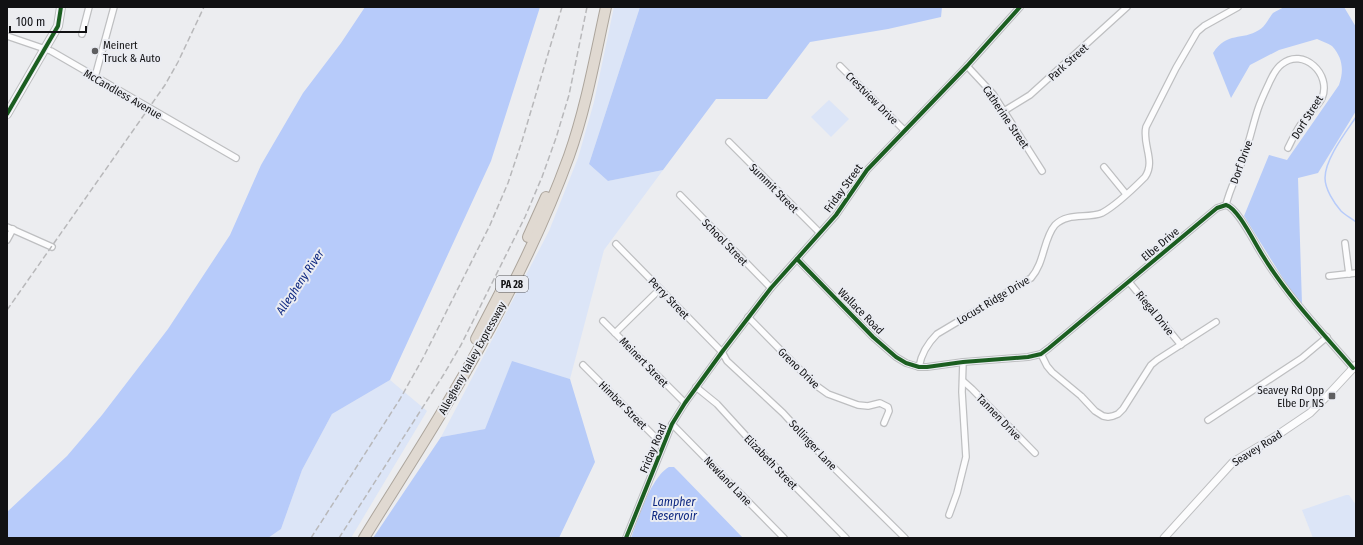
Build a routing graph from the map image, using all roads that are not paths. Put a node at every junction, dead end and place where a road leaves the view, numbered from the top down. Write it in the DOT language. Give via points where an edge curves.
graph roads {
  1 [pos="61,7"];
  2 [pos="89,7"];
  3 [pos="114,7"];
  4 [pos="599,7"];
  5 [pos="606,7"];
  6 [pos="1020,7"];
  7 [pos="1127,7"];
  8 [pos="1238,7"];
  9 [pos="82,34"];
  10 [pos="7,36"];
  11 [pos="45,49"];
  12 [pos="840,66"];
  13 [pos="967,66"];
  14 [pos="95,77"];
  15 [pos="1004,111"];
  16 [pos="7,114"];
  17 [pos="1254,120"];
  18 [pos="905,131"];
  19 [pos="729,142"];
  20 [pos="1288,148"];
  21 [pos="236,158"];
  22 [pos="1104,167"];
  23 [pos="1042,171"];
  24 [pos="1126,194"];
  25 [pos="680,195"];
  26 [pos="1226,204"];
  27 [pos="7,227"];
  28 [pos="13,229"];
  29 [pos="820,233"];
  30 [pos="7,240"];
  31 [pos="1345,243"];
  32 [pos="616,244"];
  33 [pos="52,247"];
  34 [pos="797,259"];
  35 [pos="1356,273"];
  36 [pos="1349,274"];
  37 [pos="1329,276"];
  38 [pos="1129,282"];
  39 [pos="771,288"];
  40 [pos="660,289"];
  41 [pos="748,317"];
  42 [pos="603,321"];
  43 [pos="1216,322"];
  44 [pos="615,333"];
  45 [pos="1326,337"];
  46 [pos="1181,344"];
  47 [pos="722,352"];
  48 [pos="1041,354"];
  49 [pos="963,362"];
  50 [pos="583,364"];
  51 [pos="1355,366"];
  52 [pos="919,367"];
  53 [pos="963,381"];
  54 [pos="696,387"];
  55 [pos="684,403"];
  56 [pos="1208,420"];
  57 [pos="884,423"];
  58 [pos="672,424"];
  59 [pos="663,446"];
  60 [pos="1035,453"];
  61 [pos="949,515"];
  62 [pos="357,538"];
  63 [pos="364,538"];
  64 [pos="626,538"];
  65 [pos="784,538"];
  66 [pos="846,538"];
  67 [pos="905,538"];
  68 [pos="1164,538"];
  1 -- 11 [label="main road" via="58,26"];
  2 -- 9 [label="street"];
  3 -- 14 [label="street"];
  4 -- 62 [label="highway, Allegheny Valley Expressway / PA 28" via="574,118 556,171 529,234 455,379"];
  5 -- 63 [label="highway, Allegheny Valley Expressway / PA 28" via="583,112 545,217 480,348"];
  6 -- 13 [label="street, Friday Street"];
  7 -- 15 [label="street, Park Street" via="1030,95"];
  8 -- 24 [label="street, Locust Ridge Drive" via="1197,32 1146,128 1145,140 1150,163 1148,172"];
  10 -- 11 [label="street, McCandless Avenue"];
  11 -- 14 [label="street, McCandless Avenue"];
  11 -- 16 [label="main road"];
  12 -- 18 [label="street, Crestview Drive"];
  13 -- 15 [label="street, Catherine Street" via="990,90"];
  13 -- 18 [label="street, Friday Street"];
  14 -- 21 [label="street, McCandless Avenue"];
  15 -- 23 [label="street, Catherine Street"];
  17 -- 20 [label="street, Dorf Street" via="1272,77 1282,63 1298,58 1314,66 1323,80 1322,97 1301,124"];
  17 -- 26 [label="street, Dorf Drive"];
  18 -- 29 [label="street, Friday Street" via="867,170 845,203"];
  19 -- 29 [label="street, Summit Street"];
  22 -- 24 [label="street"];
  24 -- 52 [label="street, Locust Ridge Drive" via="1096,215 1059,222 1052,229 1041,263 1031,278 936,334 929,343"];
  25 -- 39 [label="street, School Street"];
  26 -- 38 [label="street, Elbe Drive" via="1217,208"];
  26 -- 45 [label="street" via="1236,212 1284,287"];
  27 -- 28 [label="street"];
  28 -- 30 [label="street"];
  28 -- 33 [label="street"];
  29 -- 34 [label="street, Friday Street"];
  31 -- 36 [label="street"];
  32 -- 40 [label="street, Perry Street"];
  34 -- 39 [label="street, Friday Street"];
  34 -- 52 [label="street, Wallace Road" via="873,337 896,357"];
  35 -- 36 [label="street"];
  36 -- 37 [label="street"];
  38 -- 46 [label="street, Riegal Drive"];
  38 -- 48 [label="street, Elbe Drive"];
  39 -- 41 [label="street, Friday Street"];
  40 -- 44 [label="street"];
  40 -- 47 [label="street, Perry Street"];
  41 -- 47 [label="street, Friday Street"];
  41 -- 57 [label="street, Greno Drive" via="814,384 828,394 858,405 880,403 888,407"];
  42 -- 44 [label="street, Meinert Street"];
  43 -- 46 [label="street"];
  44 -- 55 [label="street, Meinert Street"];
  45 -- 51 [label="street"];
  45 -- 56 [label="street" via="1302,358"];
  46 -- 48 [label="street" via="1152,365 1123,409 1118,414 1108,417 1099,414 1052,372"];
  47 -- 54 [label="street, Friday Road"];
  47 -- 67 [label="street, Sollinger Lane" via="727,361 783,413 826,460"];
  48 -- 49 [label="street"];
  49 -- 52 [label="street"];
  49 -- 53 [label="street"];
  50 -- 59 [label="street, Himber Street"];
  51 -- 68 [label="street, Seavey Road" via="1310,413 1233,462"];
  53 -- 60 [label="street, Tannen Drive"];
  53 -- 61 [label="street" via="966,457"];
  54 -- 55 [label="street, Friday Road"];
  54 -- 66 [label="street, Elizabeth Street" via="717,404"];
  55 -- 58 [label="street, Friday Road"];
  58 -- 59 [label="street, Friday Road"];
  58 -- 65 [label="street, Newland Lane"];
  59 -- 64 [label="street, Friday Road"];
}
